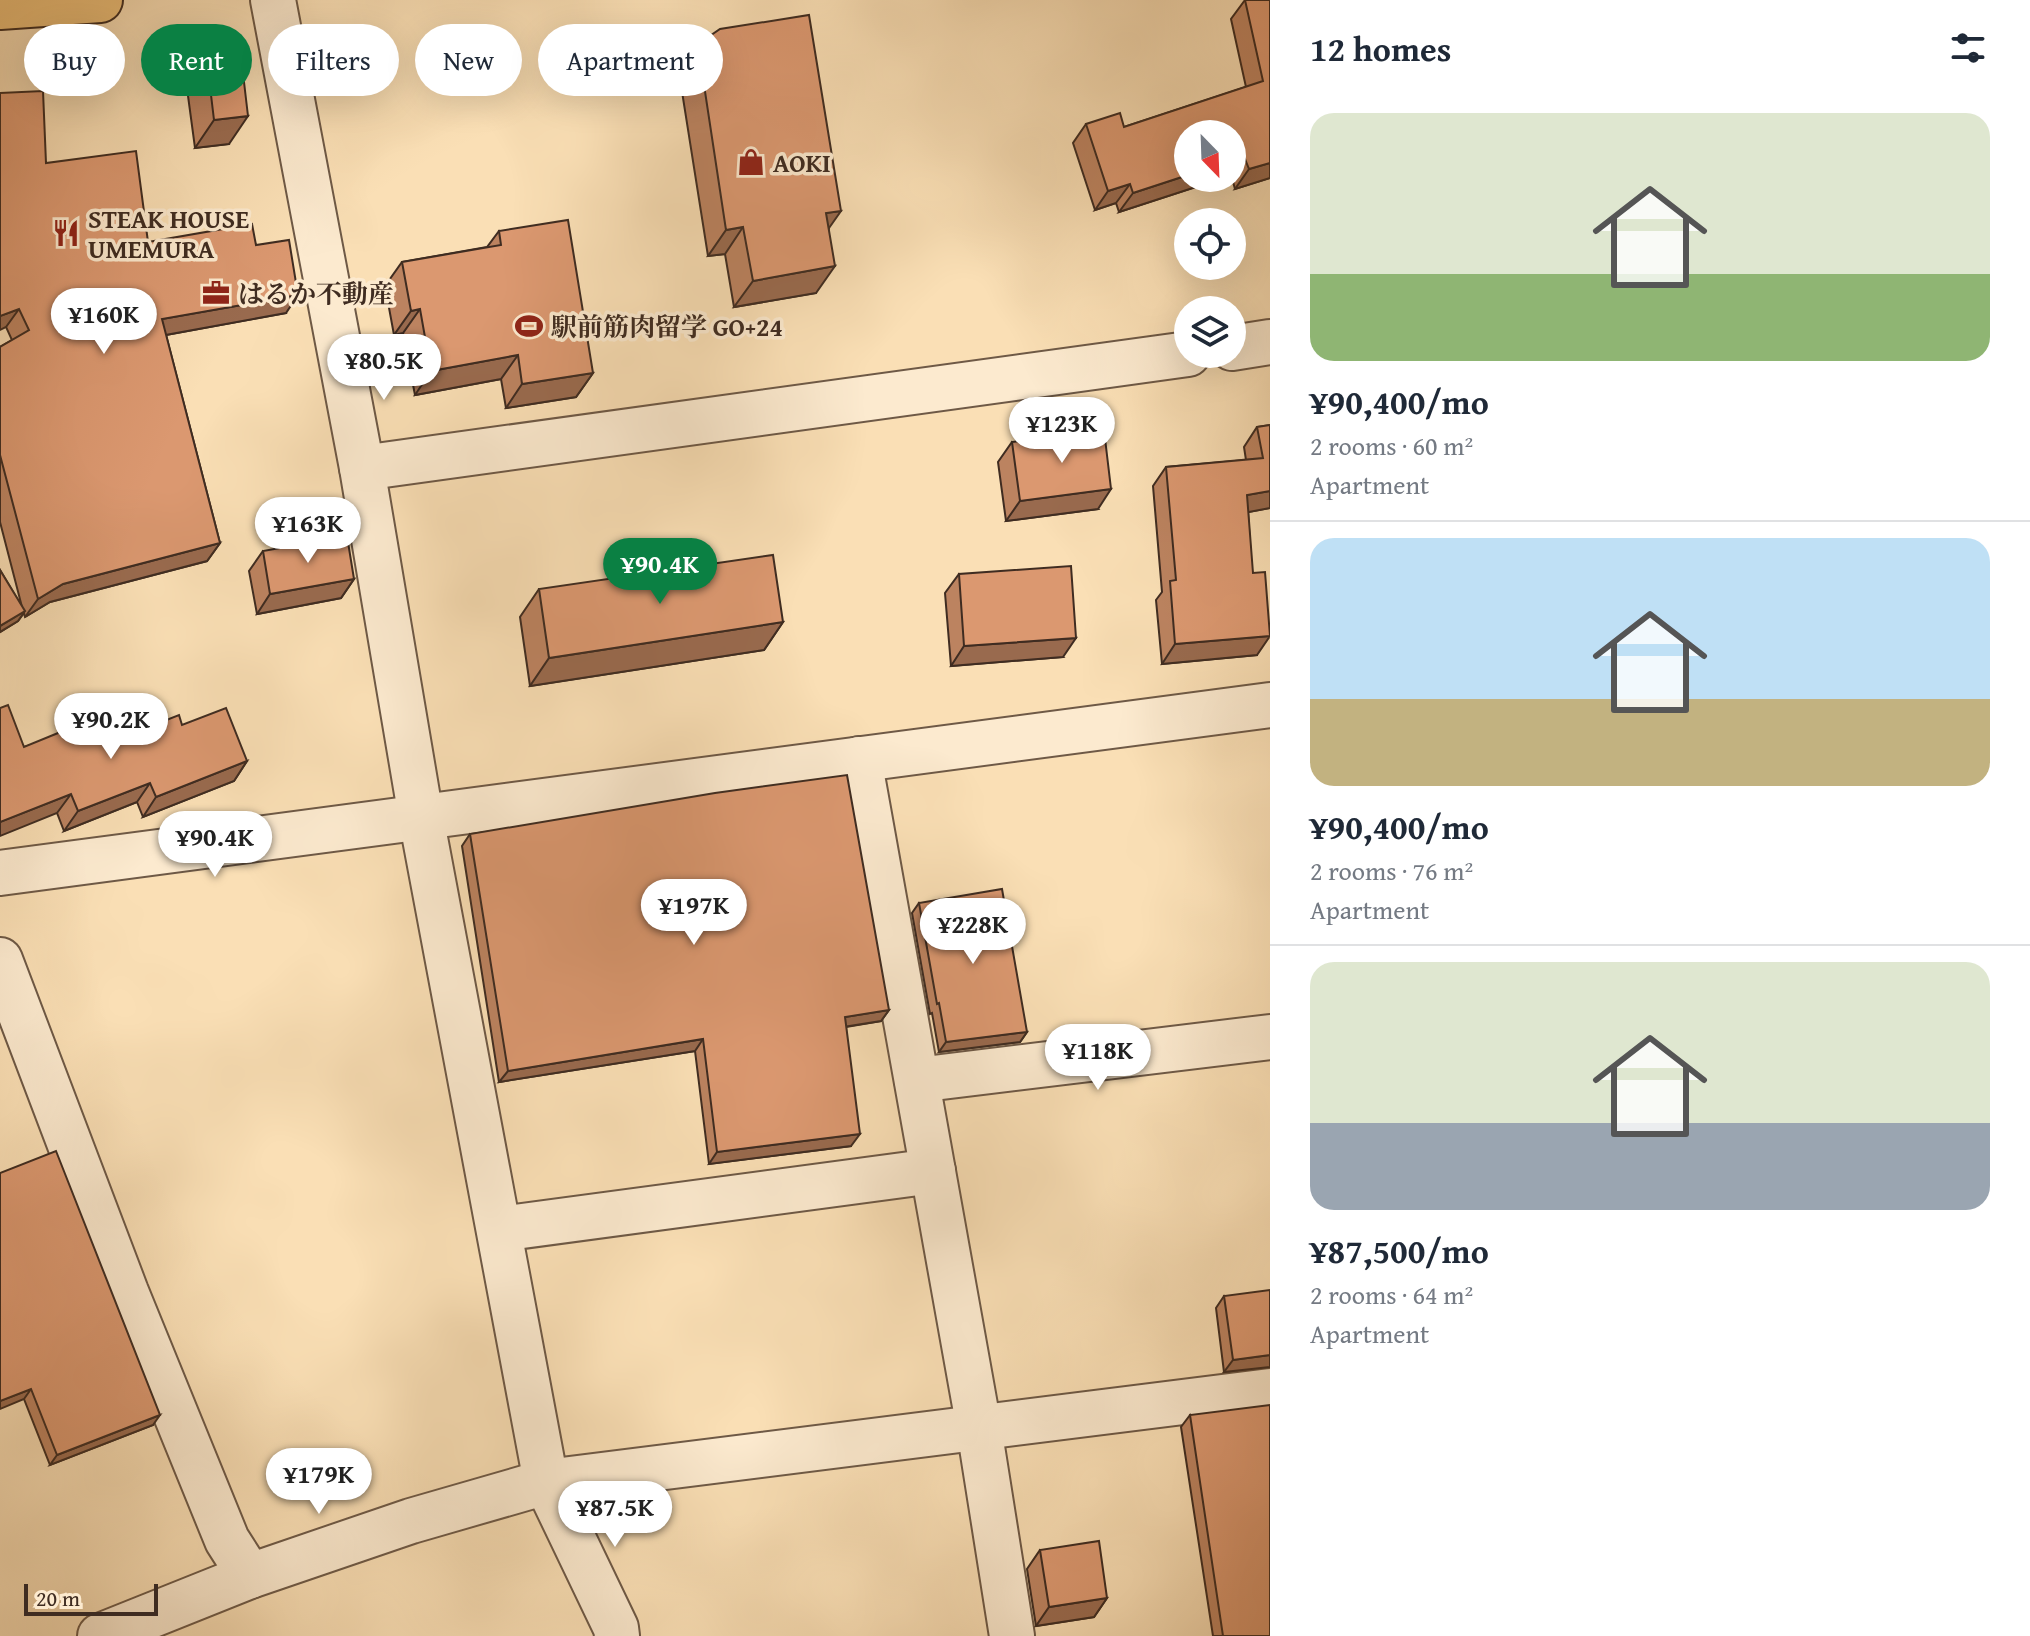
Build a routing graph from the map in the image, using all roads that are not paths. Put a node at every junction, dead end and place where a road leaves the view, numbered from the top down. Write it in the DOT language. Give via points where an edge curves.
graph roads {
  1 [pos="100,0"];
  2 [pos="273,0"];
  3 [pos="0,7"];
  4 [pos="1270,342"];
  5 [pos="1246,346"];
  6 [pos="1174,356"];
  7 [pos="362,468"];
  8 [pos="1270,705"];
  9 [pos="859,759"];
  10 [pos="421,817"];
  11 [pos="0,873"];
  12 [pos="0,960"];
  13 [pos="1270,1037"];
  14 [pos="917,1080"];
  15 [pos="933,1171"];
  16 [pos="500,1229"];
  17 [pos="1270,1391"];
  18 [pos="979,1428"];
  19 [pos="546,1482"];
  20 [pos="250,1576"];
  21 [pos="100,1636"];
  22 [pos="617,1636"];
  23 [pos="1012,1636"];
  1 -- 3 [label="main road"];
  2 -- 7 [label="street"];
  4 -- 5 [label="street"];
  6 -- 7 [label="street"];
  7 -- 10 [label="street"];
  8 -- 9 [label="street"];
  9 -- 10 [label="street"];
  9 -- 14 [label="street"];
  10 -- 11 [label="street"];
  10 -- 16 [label="street"];
  12 -- 20 [label="street" via="227,1540"];
  13 -- 14 [label="street"];
  14 -- 15 [label="street"];
  15 -- 16 [label="street"];
  15 -- 18 [label="street"];
  16 -- 19 [label="street"];
  17 -- 18 [label="street"];
  18 -- 19 [label="street"];
  18 -- 23 [label="street"];
  19 -- 20 [label="street"];
  19 -- 22 [label="street"];
  20 -- 21 [label="street"];
}
